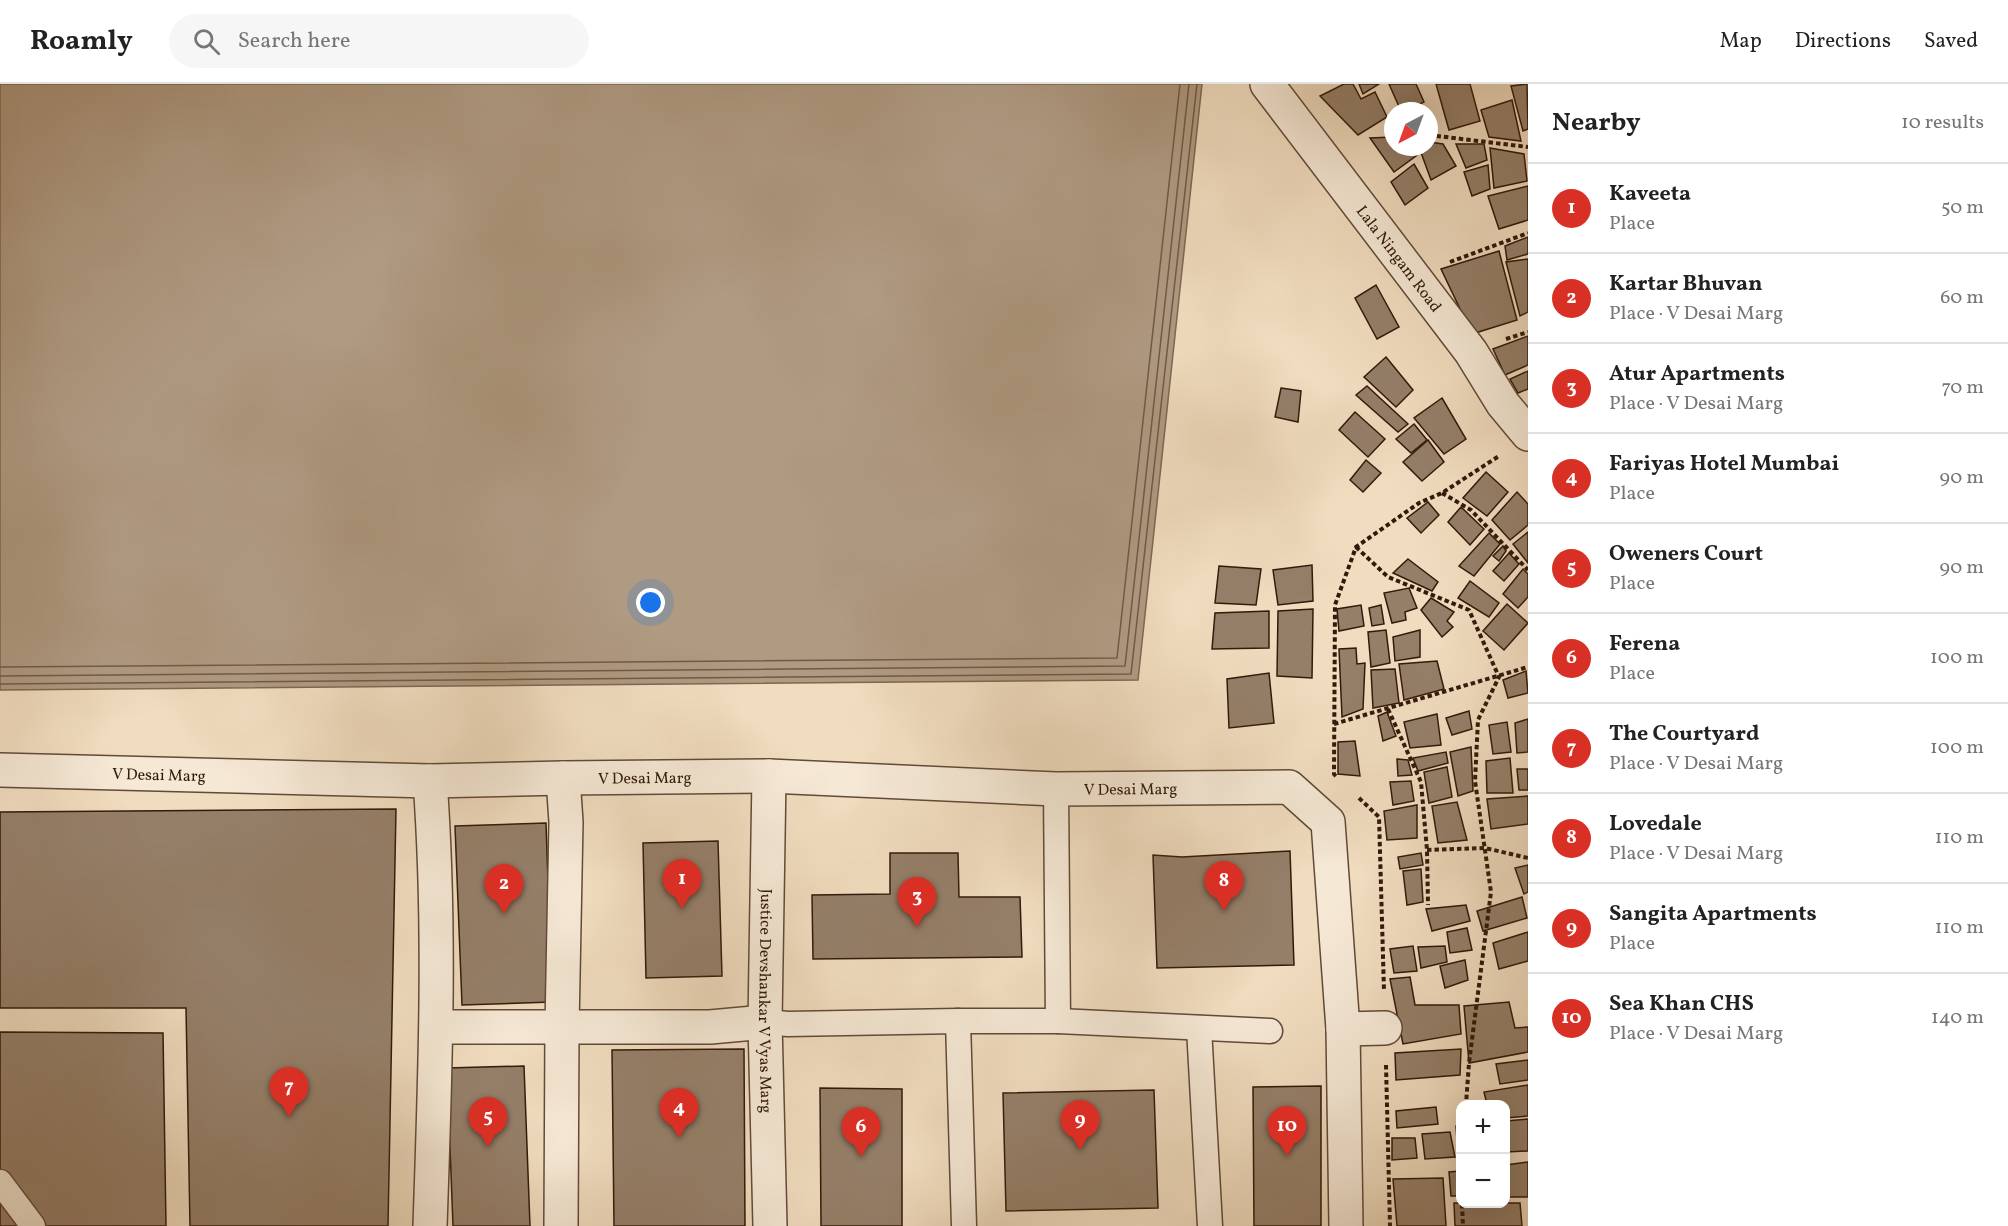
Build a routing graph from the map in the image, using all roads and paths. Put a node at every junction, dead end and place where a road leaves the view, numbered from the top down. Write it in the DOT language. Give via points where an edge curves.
graph roads {
  1 [pos="1267,84"];
  2 [pos="1438,136"];
  3 [pos="1528,147"];
  4 [pos="1528,233"];
  5 [pos="1414,276"];
  6 [pos="1528,434"];
  7 [pos="1501,455"];
  8 [pos="1442,493"];
  9 [pos="1356,547"];
  10 [pos="1528,570"];
  11 [pos="1528,667"];
  12 [pos="1499,677"];
  13 [pos="1388,709"];
  14 [pos="1334,724"];
  15 [pos="0,770"];
  16 [pos="770,776"];
  17 [pos="563,778"];
  18 [pos="430,781"];
  19 [pos="1341,781"];
  20 [pos="1056,789"];
  21 [pos="1356,795"];
  22 [pos="1485,848"];
  23 [pos="1427,850"];
  24 [pos="1528,858"];
  25 [pos="1428,905"];
  26 [pos="958,1021"];
  27 [pos="1059,1021"];
  28 [pos="765,1022"];
  29 [pos="437,1027"];
  30 [pos="562,1027"];
  31 [pos="1199,1028"];
  32 [pos="1385,1028"];
  33 [pos="1343,1029"];
  34 [pos="1270,1031"];
  35 [pos="1466,1100"];
  36 [pos="0,1182"];
  37 [pos="1462,1208"];
  38 [pos="33,1226"];
  39 [pos="430,1226"];
  40 [pos="561,1226"];
  41 [pos="770,1226"];
  42 [pos="964,1226"];
  43 [pos="1210,1226"];
  44 [pos="1346,1226"];
  45 [pos="1390,1226"];
  46 [pos="1463,1226"];
  1 -- 5 [label="street, Lala Ningam Road"];
  2 -- 3 [label="path"];
  4 -- 5 [label="path"];
  5 -- 6 [label="street, Lala Ningam Road"];
  7 -- 8 [label="path"];
  8 -- 9 [label="path" via="1419,503"];
  8 -- 10 [label="path" via="1471,510"];
  9 -- 12 [label="path" via="1388,577 1469,610"];
  9 -- 14 [label="path" via="1335,605"];
  11 -- 12 [label="path"];
  12 -- 13 [label="path"];
  12 -- 22 [label="path" via="1478,720 1475,781"];
  13 -- 14 [label="path"];
  13 -- 23 [label="path" via="1421,782"];
  14 -- 19 [label="path" via="1334,774"];
  15 -- 18 [label="street, V Desai Marg"];
  16 -- 17 [label="street, V Desai Marg"];
  16 -- 20 [label="street, V Desai Marg"];
  16 -- 28 [label="street, Justice Devshankar V Vyas Marg"];
  17 -- 18 [label="street, V Desai Marg"];
  17 -- 30 [label="street" via="566,822"];
  18 -- 29 [label="street"];
  20 -- 27 [label="lane"];
  20 -- 33 [label="street, V Desai Marg" via="1289,787 1328,822"];
  21 -- 32 [label="path" via="1379,817"];
  22 -- 23 [label="path"];
  22 -- 24 [label="path"];
  22 -- 35 [label="path" via="1491,892"];
  23 -- 25 [label="path"];
  26 -- 27 [label="lane"];
  26 -- 28 [label="lane"];
  26 -- 42 [label="lane"];
  27 -- 31 [label="lane"];
  28 -- 30 [label="street" via="710,1027"];
  28 -- 41 [label="street, Justice Devshankar V Vyas Marg"];
  29 -- 30 [label="street"];
  29 -- 39 [label="street"];
  30 -- 40 [label="street"];
  31 -- 34 [label="lane"];
  31 -- 43 [label="lane"];
  32 -- 33 [label="street"];
  32 -- 45 [label="path"];
  33 -- 44 [label="street"];
  36 -- 38 [label="lane"];
  37 -- 46 [label="path"];
}
